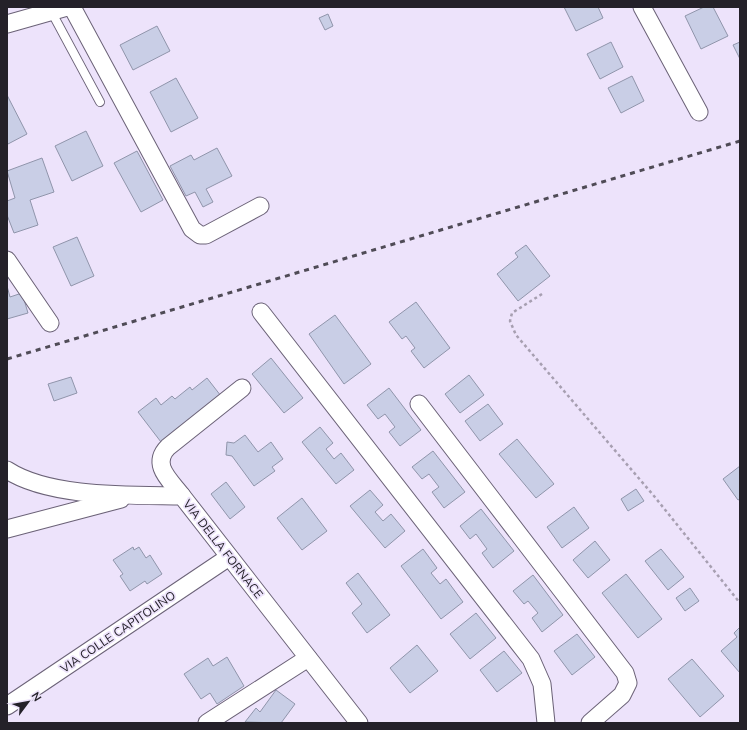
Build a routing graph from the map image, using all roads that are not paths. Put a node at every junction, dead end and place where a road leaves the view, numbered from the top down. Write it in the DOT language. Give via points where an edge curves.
graph roads {
  1 [pos="72,7"];
  2 [pos="642,7"];
  3 [pos="59,9"];
  4 [pos="7,24"];
  5 [pos="100,102"];
  6 [pos="699,112"];
  7 [pos="260,206"];
  8 [pos="7,260"];
  9 [pos="261,312"];
  10 [pos="50,323"];
  11 [pos="242,388"];
  12 [pos="419,404"];
  13 [pos="7,470"];
  14 [pos="135,495"];
  15 [pos="182,496"];
  16 [pos="7,529"];
  17 [pos="229,557"];
  18 [pos="308,658"];
  19 [pos="7,706"];
  20 [pos="207,723"];
  21 [pos="359,723"];
  22 [pos="546,723"];
  23 [pos="590,723"];
  1 -- 7 [label="street" via="192,229 200,235 206,235"];
  2 -- 6 [label="street"];
  3 -- 4 [label="street"];
  3 -- 5 [label="lane"];
  8 -- 10 [label="street"];
  9 -- 22 [label="street" via="531,660 542,684"];
  11 -- 15 [label="street" via="162,454 162,469"];
  12 -- 23 [label="street" via="625,672 628,683 624,693"];
  13 -- 14 [label="street, VIA DELLA FORNACE" via="32,483 60,489"];
  14 -- 15 [label="street, VIA DELLA FORNACE"];
  14 -- 16 [label="street"];
  15 -- 17 [label="street, VIA DELLA FORNACE"];
  17 -- 18 [label="street, VIA DELLA FORNACE"];
  17 -- 19 [label="street, VIA COLLE CAPITOLINO"];
  18 -- 20 [label="street"];
  18 -- 21 [label="street, VIA DELLA FORNACE"];
}
